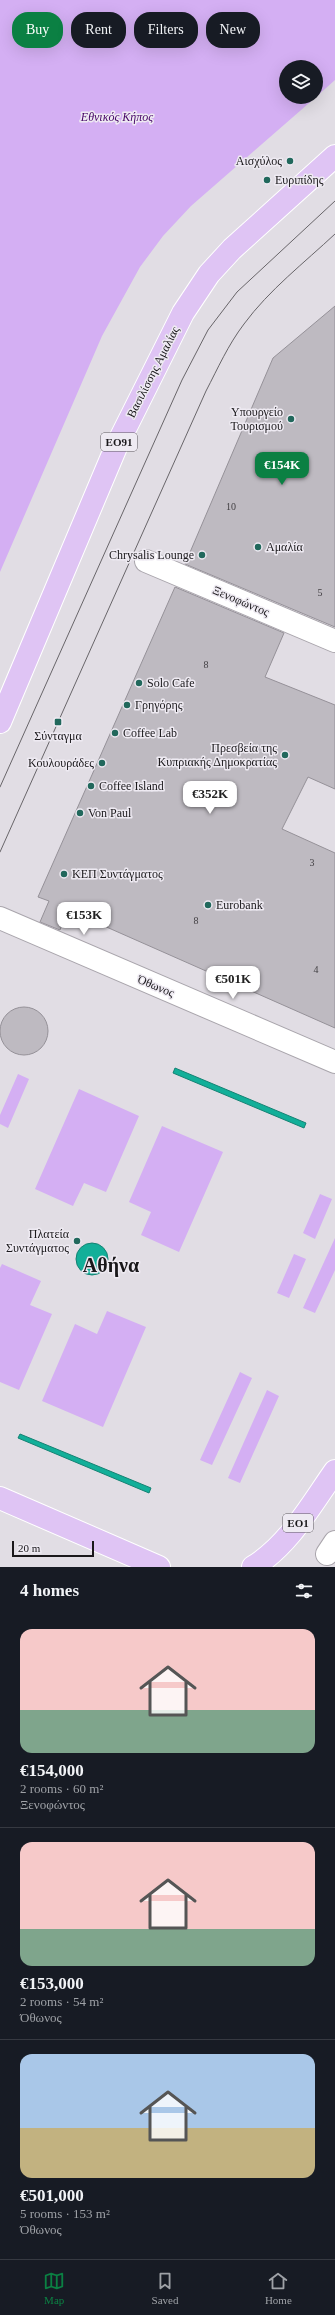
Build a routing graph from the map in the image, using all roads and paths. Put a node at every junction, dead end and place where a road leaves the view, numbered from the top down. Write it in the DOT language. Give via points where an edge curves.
graph roads {
  1 [pos="335,156"];
  2 [pos="146,561"];
  3 [pos="335,641"];
  4 [pos="0,722"];
  5 [pos="0,918"];
  6 [pos="335,1062"];
  7 [pos="335,1471"];
  8 [pos="0,1498"];
  9 [pos="159,1567"];
  10 [pos="253,1567"];
  1 -- 4 [label="main road, Βασιλίσσης Αμαλίας / ΕΟ91" via="232,249 209,274 183,313 116,447"];
  2 -- 3 [label="street, Ξενοφώντος"];
  5 -- 6 [label="street, Όθωνος"];
  7 -- 10 [label="main road, ΕΟ1" via="276,1550"];
  8 -- 9 [label="main road"];
}
